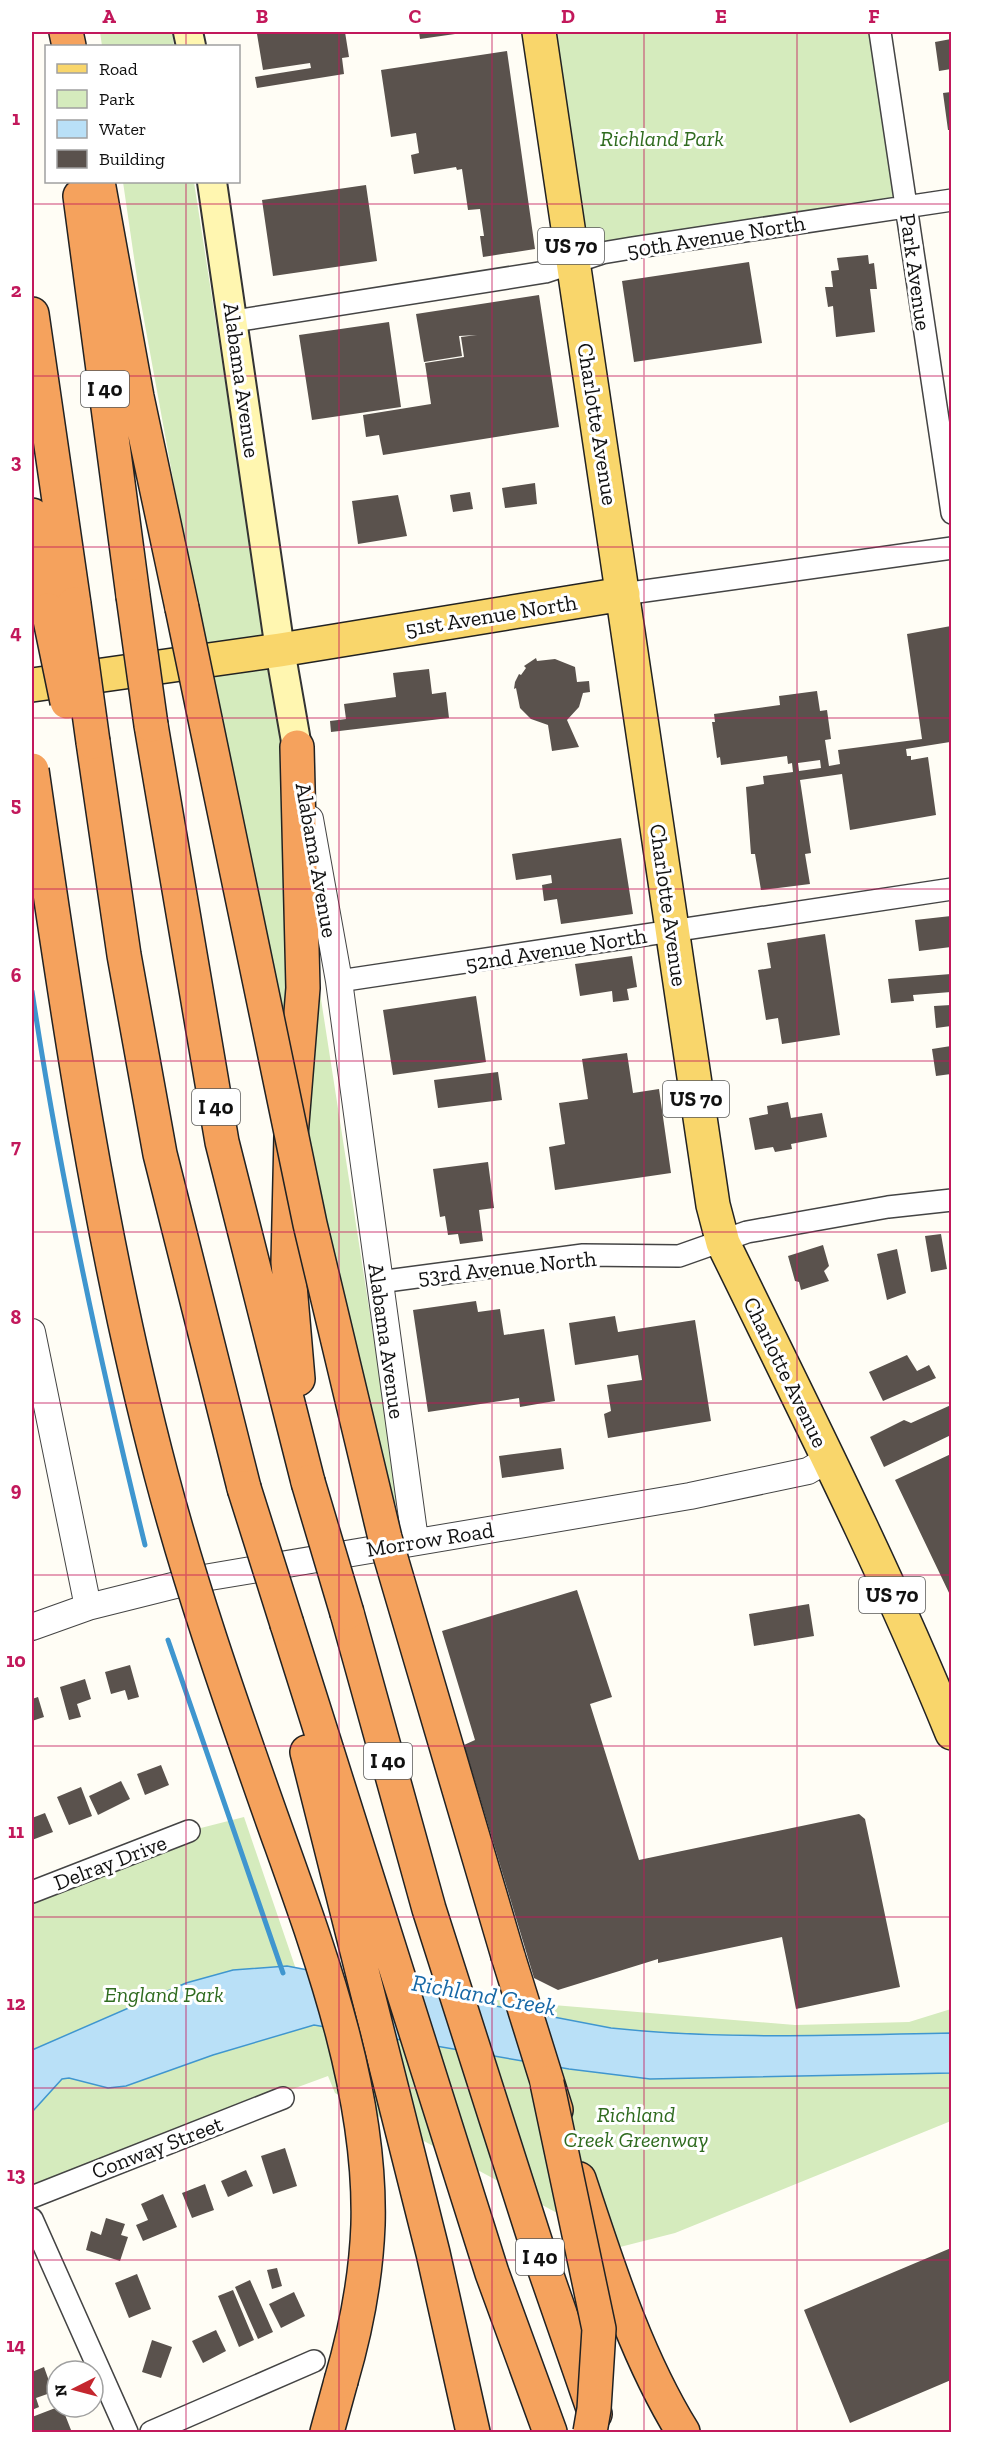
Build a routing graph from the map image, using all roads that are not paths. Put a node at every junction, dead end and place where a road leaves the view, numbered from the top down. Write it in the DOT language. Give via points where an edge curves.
graph roads {
  1 [pos="539,32"];
  2 [pos="880,32"];
  3 [pos="78,183"];
  4 [pos="98,183"];
  5 [pos="212,183"];
  6 [pos="951,200"];
  7 [pos="906,207"];
  8 [pos="573,262"];
  9 [pos="32,314"];
  10 [pos="234,321"];
  11 [pos="951,513"];
  12 [pos="32,514"];
  13 [pos="951,548"];
  14 [pos="623,594"];
  15 [pos="61,607"];
  16 [pos="280,650"];
  17 [pos="32,685"];
  18 [pos="297,747"];
  19 [pos="32,770"];
  20 [pos="951,889"];
  21 [pos="673,931"];
  22 [pos="339,981"];
  23 [pos="951,1200"];
  24 [pos="723,1243"];
  25 [pos="379,1282"];
  26 [pos="32,1332"];
  27 [pos="830,1458"];
  28 [pos="308,1482"];
  29 [pos="415,1540"];
  30 [pos="88,1606"];
  31 [pos="282,1624"];
  32 [pos="32,1627"];
  33 [pos="951,1733"];
  34 [pos="189,1831"];
  35 [pos="32,1892"];
  36 [pos="547,2083"];
  37 [pos="283,2098"];
  38 [pos="32,2197"];
  39 [pos="32,2219"];
  40 [pos="314,2361"];
  41 [pos="127,2433"];
  42 [pos="151,2433"];
  43 [pos="327,2433"];
  44 [pos="472,2433"];
  45 [pos="550,2433"];
  46 [pos="590,2433"];
  47 [pos="602,2433"];
  48 [pos="682,2433"];
  1 -- 8 [label="main road, Charlotte Avenue / US 70"];
  2 -- 7 [label="street, Park Avenue"];
  3 -- 28 [label="highway, I 40, bridge" via="151,725 222,1142"];
  4 -- 36 [label="highway, bridge" via="138,397 310,1224 386,1538"];
  5 -- 10 [label="main road, Alabama Avenue"];
  6 -- 7 [label="street, 50th Avenue North"];
  7 -- 8 [label="street, 50th Avenue North" via="622,250"];
  7 -- 11 [label="street, Park Avenue"];
  8 -- 10 [label="street, 50th Avenue North" via="545,272"];
  8 -- 14 [label="main road, Charlotte Avenue / US 70"];
  9 -- 15 [label="highway, I 40"];
  10 -- 16 [label="main road, Alabama Avenue"];
  12 -- 15 [label="highway"];
  13 -- 14 [label="street, 51st Avenue North"];
  14 -- 16 [label="main road, 51st Avenue North"];
  14 -- 21 [label="main road, Charlotte Avenue / US 70"];
  15 -- 31 [label="highway, I 40, bridge" via="160,1154"];
  16 -- 17 [label="main road, 51st Avenue North"];
  16 -- 18 [label="main road, Alabama Avenue"];
  18 -- 22 [label="street, Alabama Avenue"];
  18 -- 28 [label="highway" via="303,988 291,1136 288,1262"];
  19 -- 43 [label="highway, bridge" via="60,968 102,1215 161,1473 216,1661 340,2024 361,2122 368,2224 358,2323"];
  20 -- 21 [label="street, 52nd Avenue North"];
  21 -- 22 [label="street, 52nd Avenue North"];
  21 -- 24 [label="main road, Charlotte Avenue / US 70" via="706,1170"];
  22 -- 25 [label="street, Alabama Avenue"];
  23 -- 24 [label="street, 53rd Avenue North" via="747,1232"];
  24 -- 25 [label="street, 53rd Avenue North" via="690,1255 584,1255"];
  24 -- 27 [label="main road, Charlotte Avenue / US 70"];
  25 -- 29 [label="street, Alabama Avenue"];
  26 -- 30 [label="street"];
  27 -- 29 [label="street, Morrow Road" via="808,1471 698,1494"];
  27 -- 33 [label="main road, Charlotte Avenue / US 70" via="920,1654"];
  28 -- 47 [label="highway, I 40, bridge" via="429,1909 539,2253"];
  29 -- 30 [label="street, Morrow Road" via="204,1578"];
  30 -- 32 [label="street, Morrow Road"];
  31 -- 44 [label="highway" via="346,1916 433,2253"];
  31 -- 45 [label="highway, I 40" via="379,1910 492,2273"];
  34 -- 35 [label="street, Delray Drive"];
  36 -- 46 [label="highway, bridge" via="599,2329"];
  36 -- 48 [label="highway, bridge" via="622,2308"];
  37 -- 38 [label="street, Conway Street"];
  39 -- 41 [label="street"];
  40 -- 42 [label="street"];
}
